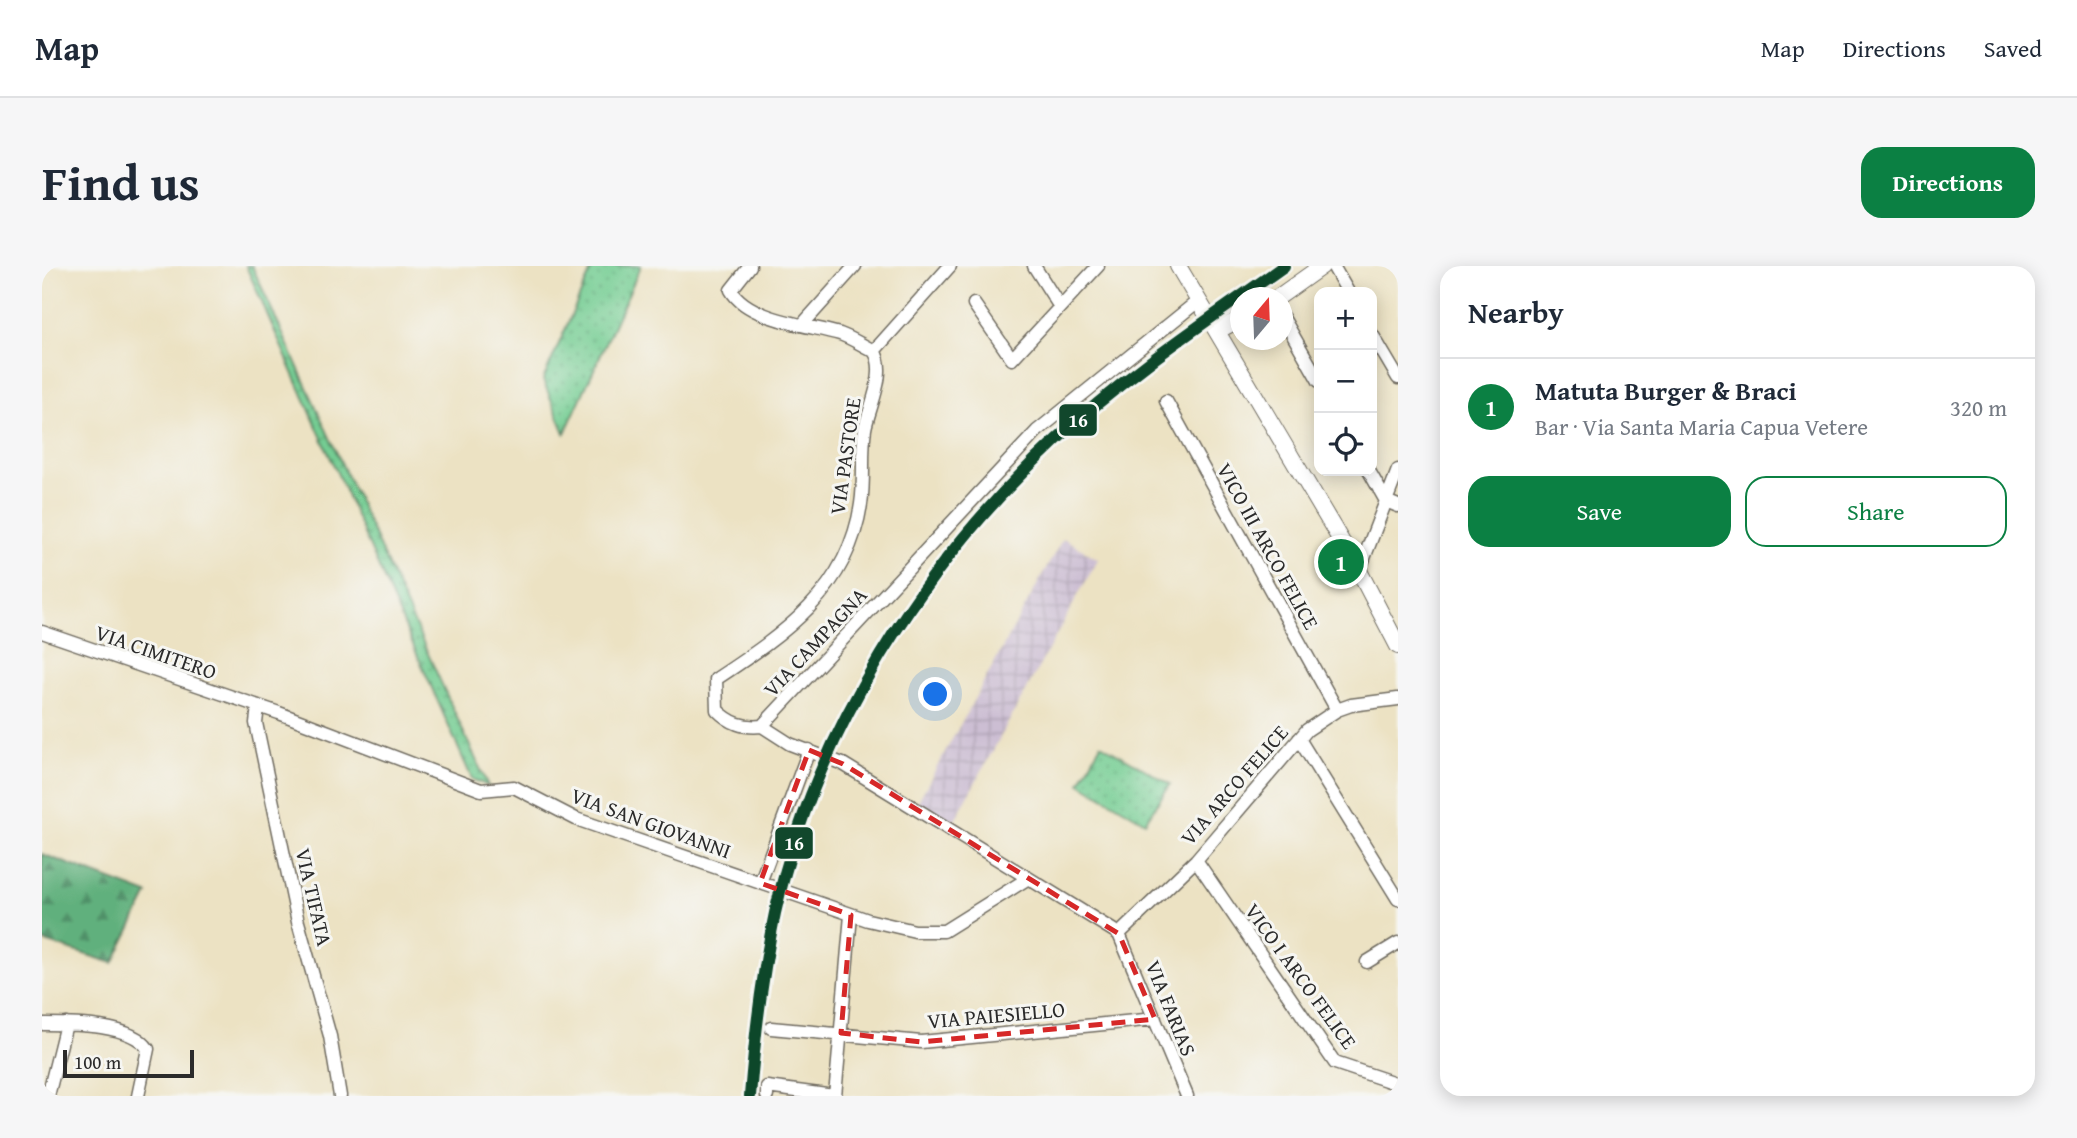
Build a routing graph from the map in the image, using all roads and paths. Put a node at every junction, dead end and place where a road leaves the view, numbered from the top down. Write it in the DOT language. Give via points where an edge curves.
graph roads {
  1 [pos="750,266"];
  2 [pos="855,266"];
  3 [pos="950,266"];
  4 [pos="1034,266"];
  5 [pos="1098,266"];
  6 [pos="1178,266"];
  7 [pos="1322,266"];
  8 [pos="1333,266"];
  9 [pos="1292,287"];
  10 [pos="1345,287"];
  11 [pos="1198,301"];
  12 [pos="974,304"];
  13 [pos="1060,307"];
  14 [pos="1230,324"];
  15 [pos="802,325"];
  16 [pos="1217,331"];
  17 [pos="1293,334"];
  18 [pos="1377,341"];
  19 [pos="874,352"];
  20 [pos="1393,364"];
  21 [pos="1314,372"];
  22 [pos="1398,378"];
  23 [pos="1166,401"];
  24 [pos="1398,470"];
  25 [pos="1373,476"];
  26 [pos="1392,503"];
  27 [pos="1359,571"];
  28 [pos="42,632"];
  29 [pos="1398,646"];
  30 [pos="1398,699"];
  31 [pos="258,707"];
  32 [pos="1337,710"];
  33 [pos="762,726"];
  34 [pos="1299,739"];
  35 [pos="809,750"];
  36 [pos="1196,860"];
  37 [pos="1027,879"];
  38 [pos="760,883"];
  39 [pos="1398,899"];
  40 [pos="851,915"];
  41 [pos="1119,934"];
  42 [pos="1398,943"];
  43 [pos="1367,961"];
  44 [pos="1155,1019"];
  45 [pos="42,1024"];
  46 [pos="66,1024"];
  47 [pos="771,1028"];
  48 [pos="841,1033"];
  49 [pos="1398,1084"];
  50 [pos="48,1096"];
  51 [pos="138,1096"];
  52 [pos="340,1096"];
  53 [pos="767,1096"];
  54 [pos="835,1096"];
  55 [pos="1187,1096"];
  1 -- 15 [label="street" via="731,290 735,297 756,310"];
  2 -- 15 [label="street"];
  3 -- 19 [label="street"];
  4 -- 13 [label="street"];
  5 -- 13 [label="street"];
  6 -- 11 [label="main road"];
  7 -- 9 [label="main road"];
  8 -- 10 [label="street"];
  11 -- 16 [label="main road"];
  11 -- 33 [label="street, VIA CAMPAGNA" via="1037,431"];
  12 -- 13 [label="street" via="1012,359"];
  14 -- 16 [label="main road"];
  15 -- 19 [label="street" via="842,335"];
  16 -- 27 [label="main road"];
  17 -- 21 [label="street"];
  18 -- 20 [label="street"];
  19 -- 33 [label="street, VIA PASTORE" via="879,376 865,433 861,505 845,556 806,613 716,679 717,710 746,728"];
  20 -- 22 [label="street"];
  23 -- 32 [label="street, VICO III ARCO FELICE"];
  24 -- 26 [label="street"];
  25 -- 26 [label="street"];
  26 -- 27 [label="street"];
  27 -- 29 [label="main road"];
  28 -- 31 [label="street, VIA CIMITERO"];
  30 -- 32 [label="street, VIA ARCO FELICE"];
  31 -- 38 [label="street, VIA SAN GIOVANNI" via="481,790 514,787 576,819"];
  31 -- 52 [label="street, VIA TIFATA" via="258,737 298,922 330,1036"];
  32 -- 34 [label="street, VIA ARCO FELICE"];
  33 -- 35 [label="street, VIA CAMPAGNA"];
  34 -- 36 [label="street, VIA ARCO FELICE"];
  34 -- 39 [label="street"];
  35 -- 37 [label="street, VIA CAMPAGNA" via="843,764"];
  35 -- 38 [label="street"];
  36 -- 41 [label="street, VIA ARCO FELICE"];
  36 -- 49 [label="street, VICO I ARCO FELICE" via="1335,1063"];
  37 -- 40 [label="street, VIA SAN GIOVANNI" via="944,931 915,931"];
  37 -- 41 [label="street, VIA CAMPAGNA"];
  38 -- 40 [label="street, VIA SAN GIOVANNI"];
  40 -- 48 [label="street"];
  41 -- 44 [label="street, VIA FARIAS"];
  42 -- 43 [label="street"];
  44 -- 48 [label="street, VIA PAIESIELLO" via="921,1042"];
  44 -- 55 [label="street, VIA FARIAS"];
  45 -- 46 [label="street"];
  46 -- 50 [label="street"];
  46 -- 51 [label="street" via="99,1027 144,1044 148,1049"];
  47 -- 48 [label="street, VIA PAIESIELLO"];
  48 -- 54 [label="street"];
  53 -- 54 [label="street" via="767,1087"];
}
